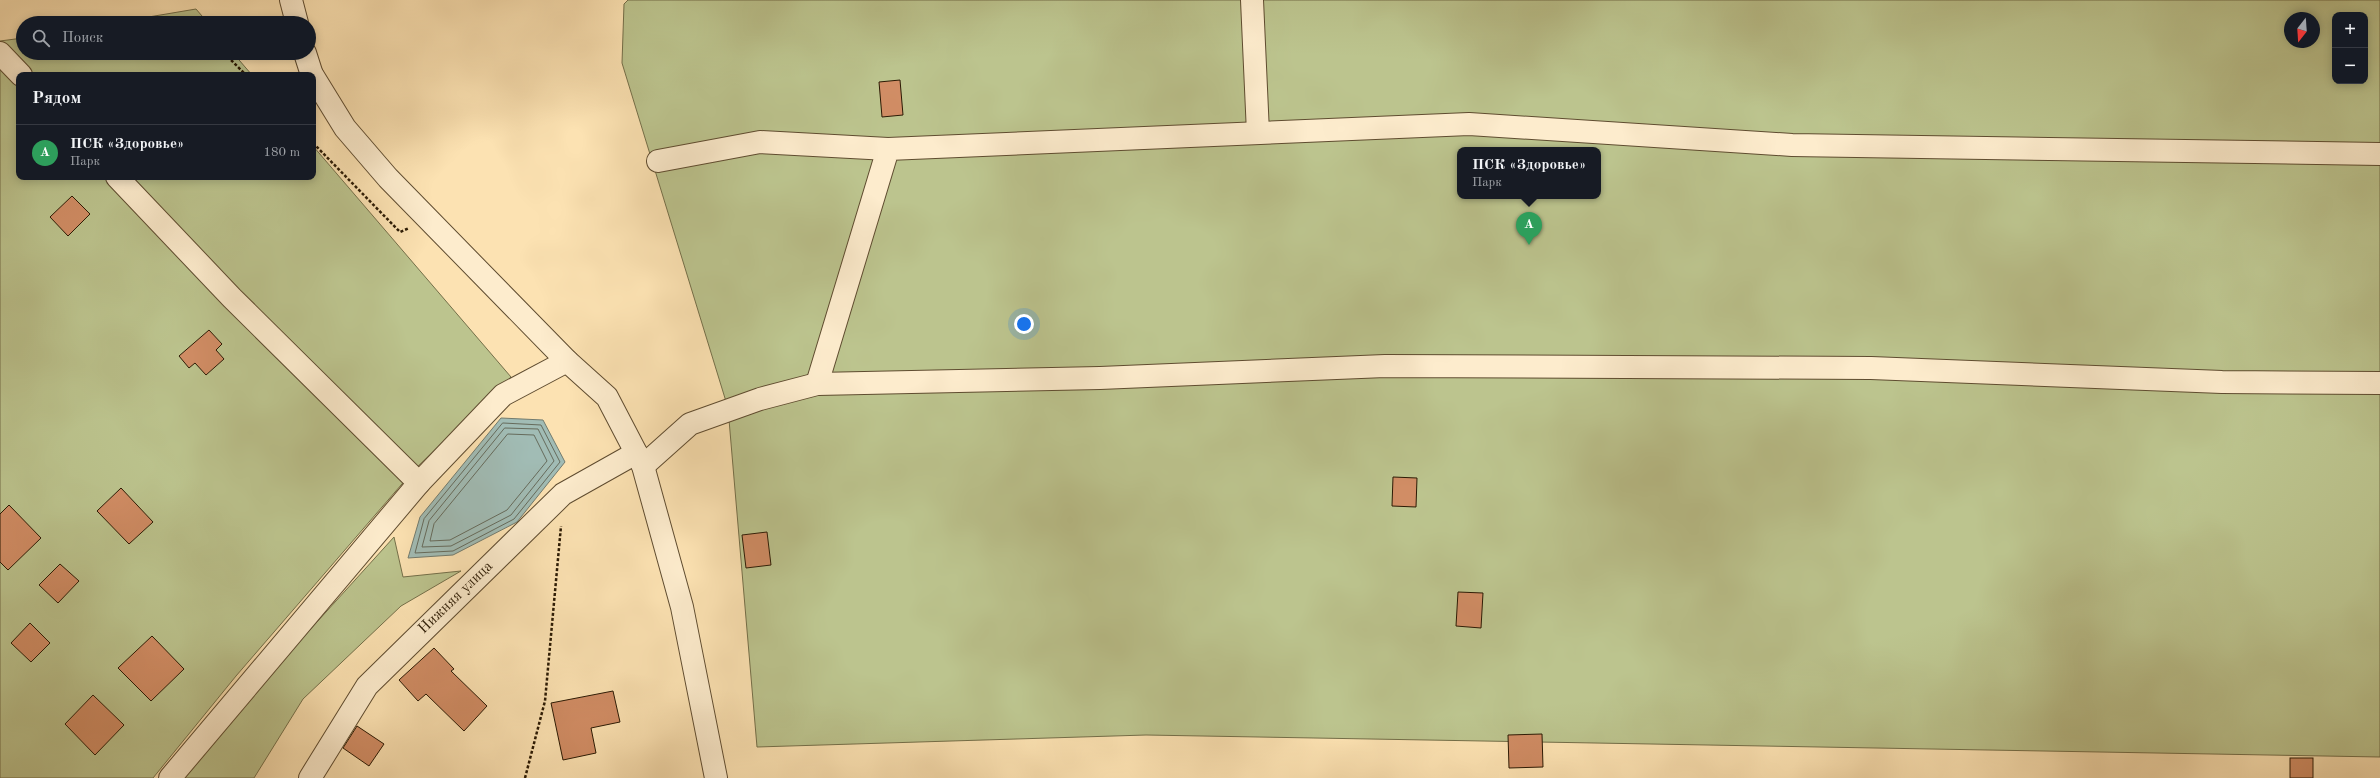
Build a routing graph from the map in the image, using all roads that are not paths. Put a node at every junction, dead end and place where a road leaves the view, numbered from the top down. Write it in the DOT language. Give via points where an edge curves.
graph roads {
  1 [pos="291,0"];
  2 [pos="1252,0"];
  3 [pos="295,16"];
  4 [pos="0,53"];
  5 [pos="307,60"];
  6 [pos="18,72"];
  7 [pos="312,72"];
  8 [pos="316,81"];
  9 [pos="1258,133"];
  10 [pos="888,149"];
  11 [pos="2380,154"];
  12 [pos="658,161"];
  13 [pos="120,180"];
  14 [pos="567,361"];
  15 [pos="2380,383"];
  16 [pos="817,384"];
  17 [pos="640,460"];
  18 [pos="419,483"];
  19 [pos="170,778"];
  20 [pos="310,778"];
  21 [pos="716,778"];
  1 -- 3 [label="street"];
  2 -- 9 [label="street"];
  4 -- 6 [label="street"];
  5 -- 7 [label="street"];
  8 -- 14 [label="street" via="345,128 388,178"];
  9 -- 10 [label="street"];
  9 -- 11 [label="street" via="1469,124 1792,145"];
  10 -- 12 [label="street" via="760,142"];
  10 -- 16 [label="street"];
  13 -- 18 [label="street" via="238,304"];
  14 -- 17 [label="street" via="607,397"];
  14 -- 18 [label="street" via="503,395"];
  15 -- 16 [label="street, Нижняя улица" via="2222,382 1871,368 1384,366 1100,378"];
  16 -- 17 [label="street, Нижняя улица" via="760,399 690,424"];
  17 -- 20 [label="street, Нижняя улица" via="563,494 367,686"];
  17 -- 21 [label="street" via="680,602"];
  18 -- 19 [label="street"];
}
